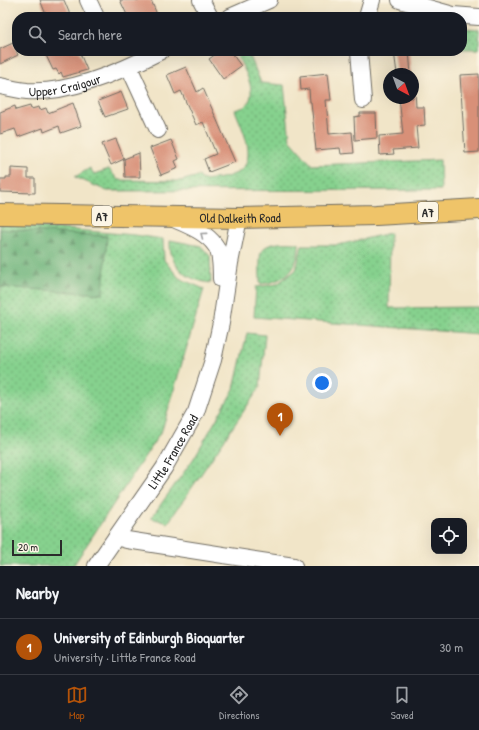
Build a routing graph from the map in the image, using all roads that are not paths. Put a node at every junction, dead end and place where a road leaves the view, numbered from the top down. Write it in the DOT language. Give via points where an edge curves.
graph roads {
  1 [pos="88,0"];
  2 [pos="201,0"];
  3 [pos="269,0"];
  4 [pos="372,0"];
  5 [pos="400,0"];
  6 [pos="94,12"];
  7 [pos="207,12"];
  8 [pos="241,12"];
  9 [pos="368,12"];
  10 [pos="442,12"];
  11 [pos="467,16"];
  12 [pos="479,17"];
  13 [pos="150,56"];
  14 [pos="360,56"];
  15 [pos="128,67"];
  16 [pos="0,86"];
  17 [pos="363,100"];
  18 [pos="158,130"];
  19 [pos="479,209"];
  20 [pos="0,214"];
  21 [pos="172,217"];
  22 [pos="239,218"];
  23 [pos="221,323"];
  24 [pos="116,537"];
  25 [pos="96,566"];
  26 [pos="294,566"];
  1 -- 6 [label="street"];
  2 -- 7 [label="street"];
  3 -- 8 [label="street"];
  4 -- 9 [label="street"];
  5 -- 10 [label="street"];
  11 -- 12 [label="street"];
  13 -- 15 [label="street, Upper Craigour"];
  14 -- 17 [label="street"];
  15 -- 16 [label="street, Upper Craigour" via="97,78 48,90 27,91"];
  15 -- 18 [label="street"];
  19 -- 22 [label="main road, Old Dalkeith Road / A7" via="376,215"];
  20 -- 21 [label="main road, Old Dalkeith Road / A7"];
  21 -- 22 [label="main road, Old Dalkeith Road / A7"];
  23 -- 21 [label="street, Little France Road, one-way" via="221,266 216,246 202,233"];
  22 -- 23 [label="street, Little France Road"];
  23 -- 24 [label="street, Little France Road" via="213,360 196,412 164,468"];
  24 -- 25 [label="street, Little France Road"];
  24 -- 26 [label="street"];
}
